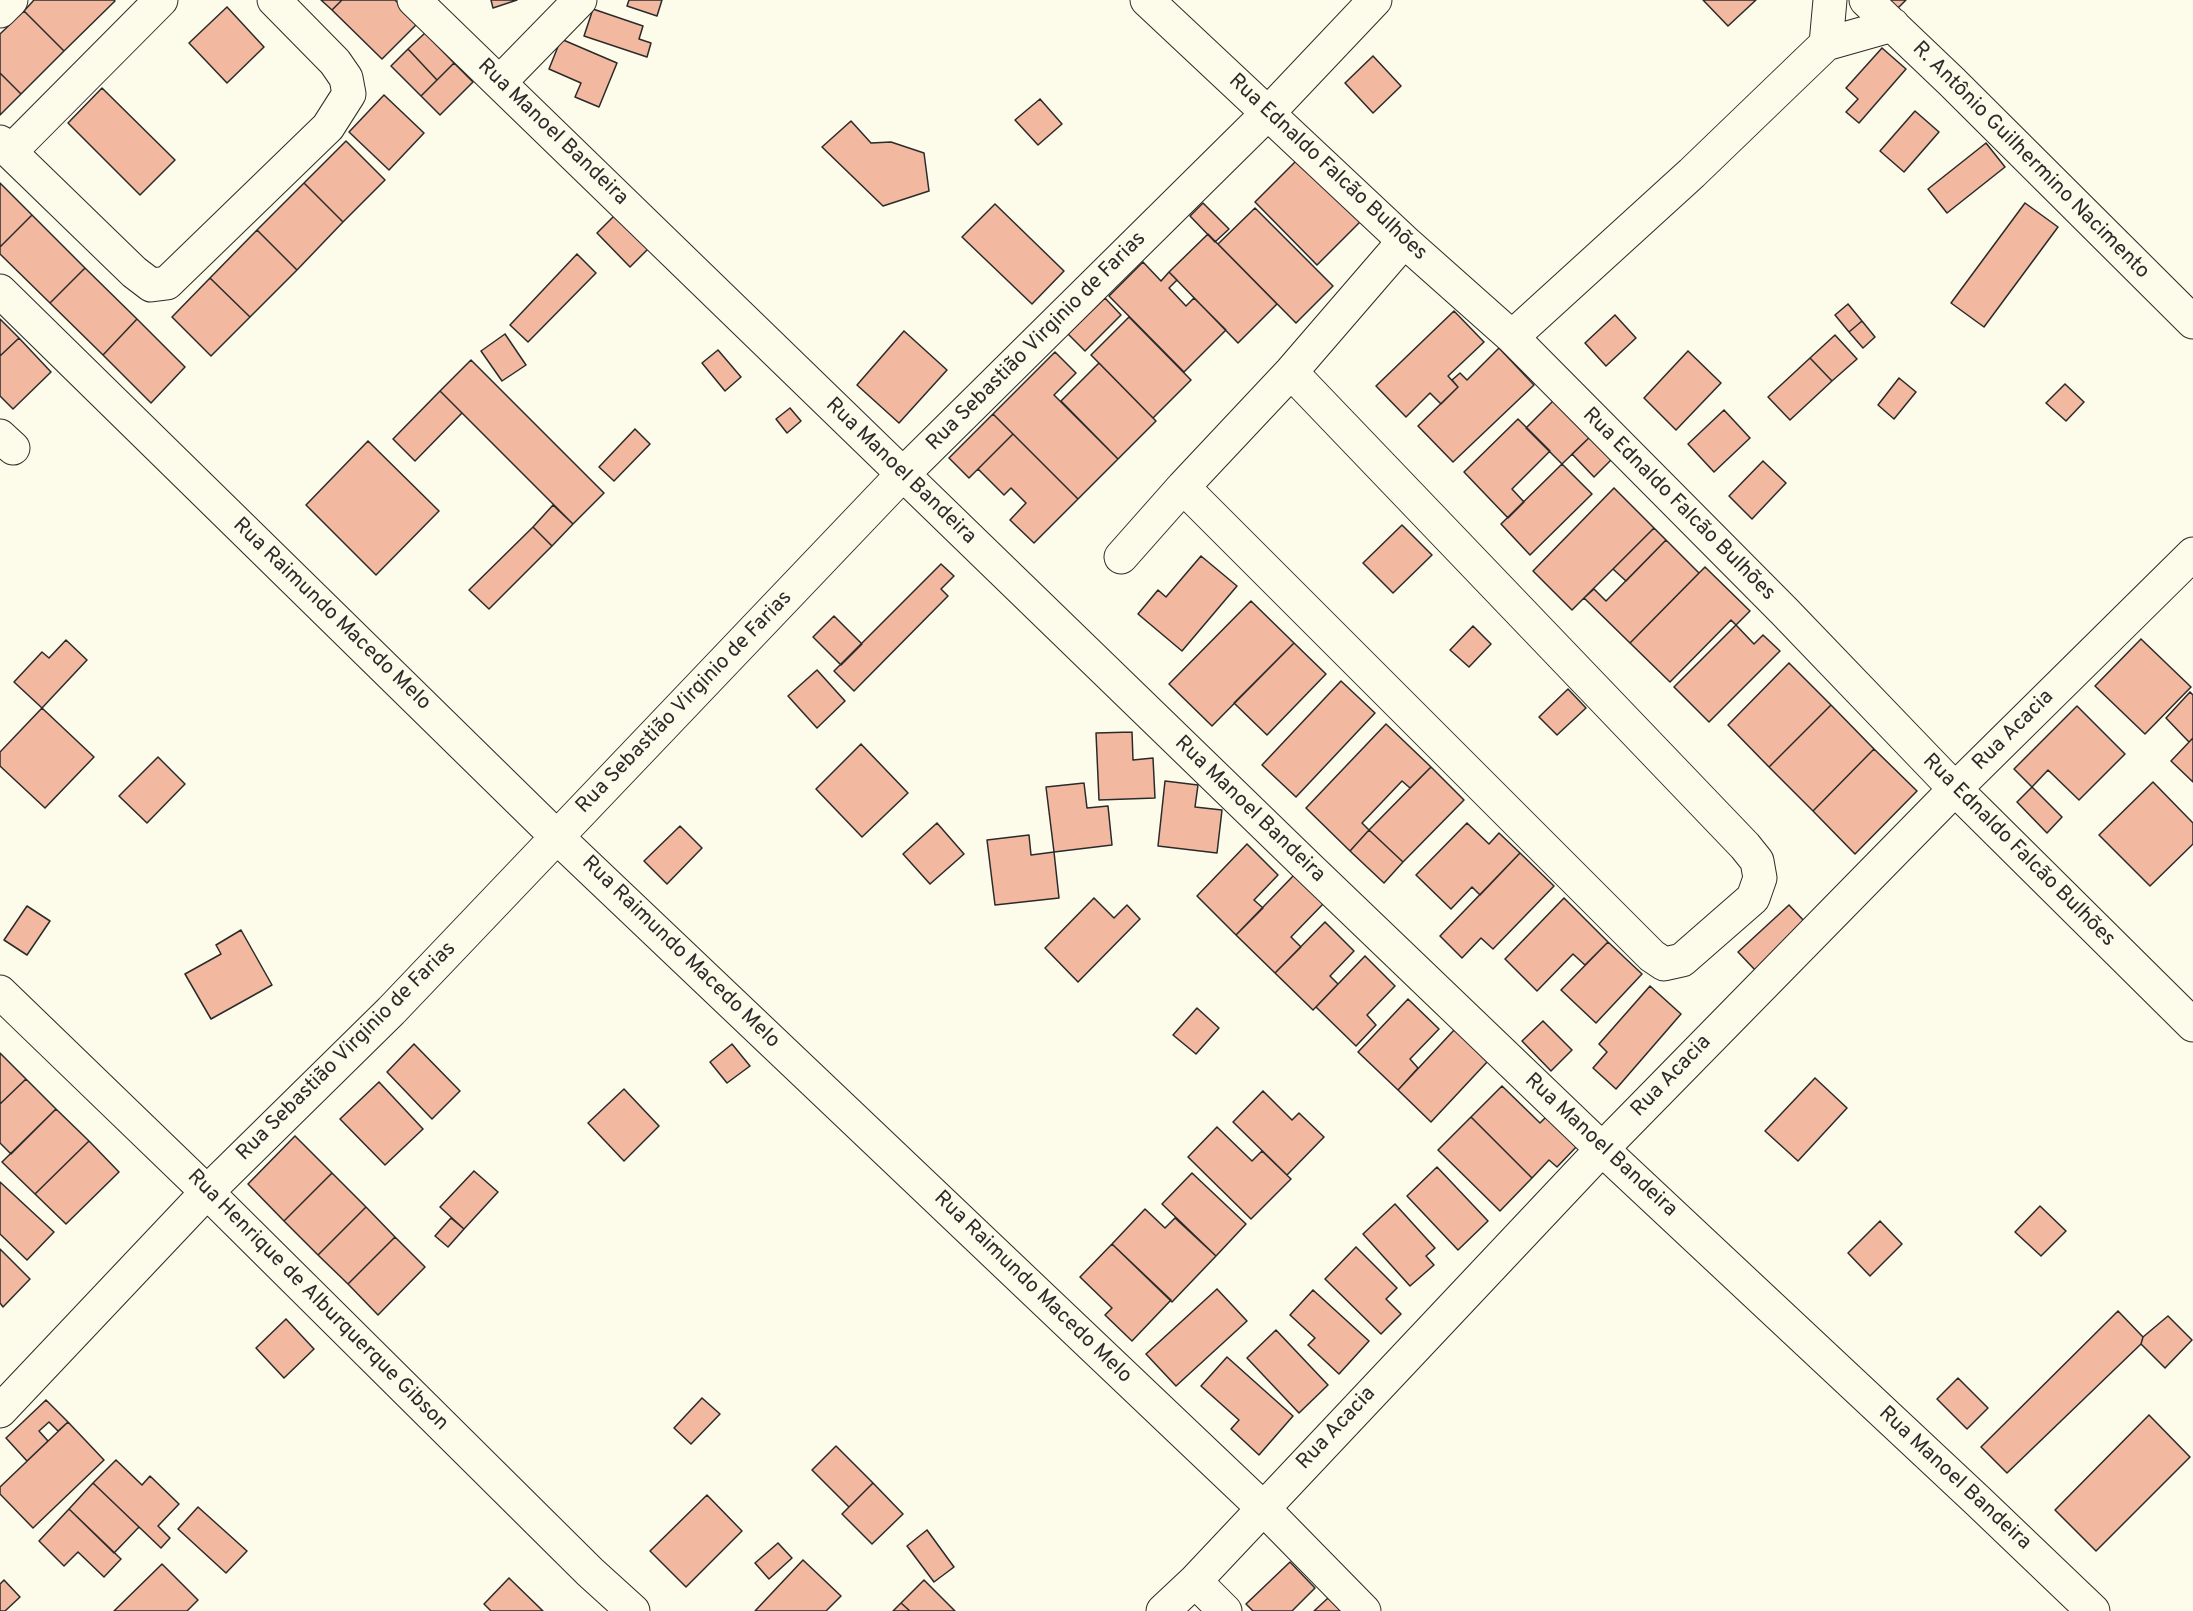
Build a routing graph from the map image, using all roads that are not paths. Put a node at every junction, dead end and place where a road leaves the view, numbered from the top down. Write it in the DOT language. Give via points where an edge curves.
graph roads {
  1 [pos="10,0"];
  2 [pos="161,0"];
  3 [pos="274,0"];
  4 [pos="414,0"];
  5 [pos="580,0"];
  6 [pos="1147,0"];
  7 [pos="1375,0"];
  8 [pos="1830,0"];
  9 [pos="1866,0"];
  10 [pos="0,11"];
  11 [pos="1893,25"];
  12 [pos="1826,44"];
  13 [pos="500,82"];
  14 [pos="1268,113"];
  15 [pos="5,147"];
  16 [pos="1404,241"];
  17 [pos="0,291"];
  18 [pos="2193,322"];
  19 [pos="1512,337"];
  20 [pos="1291,372"];
  21 [pos="902,475"];
  22 [pos="1183,488"];
  23 [pos="2193,554"];
  24 [pos="1121,557"];
  25 [pos="1955,789"];
  26 [pos="557,837"];
  27 [pos="0,992"];
  28 [pos="2193,1026"];
  29 [pos="1602,1149"];
  30 [pos="207,1192"];
  31 [pos="0,1411"];
  32 [pos="1263,1508"];
  33 [pos="1195,1581"];
  34 [pos="633,1611"];
  35 [pos="1163,1611"];
  36 [pos="1225,1611"];
  37 [pos="1364,1611"];
  38 [pos="2093,1611"];
  1 -- 10 [label="street"];
  2 -- 15 [label="street"];
  3 -- 15 [label="street" via="335,62 346,78 349,94 328,126 167,283 151,285 134,272"];
  4 -- 13 [label="street, Rua Manoel Bandeira"];
  5 -- 13 [label="street"];
  6 -- 14 [label="street, Rua Ednaldo Falcão Bulhões"];
  7 -- 14 [label="street, Rua Sebastião Virginio de Farias"];
  8 -- 12 [label="street"];
  9 -- 11 [label="street, R. Antônio Guilhermino Nacimento"];
  11 -- 12 [label="street"];
  11 -- 18 [label="street, R. Antônio Guilhermino Nacimento"];
  12 -- 19 [label="street"];
  13 -- 21 [label="street, Rua Manoel Bandeira"];
  14 -- 16 [label="street, Rua Ednaldo Falcão Bulhões"];
  14 -- 21 [label="street, Rua Sebastião Virginio de Farias"];
  16 -- 19 [label="street, Rua Ednaldo Falcão Bulhões"];
  16 -- 20 [label="street"];
  17 -- 26 [label="street, Rua Raimundo Macedo Melo"];
  19 -- 25 [label="street, Rua Ednaldo Falcão Bulhões"];
  20 -- 22 [label="street"];
  20 -- 22 [label="street" via="1745,846 1757,861 1760,878 1753,897 1682,960 1664,963 1652,956"];
  21 -- 26 [label="street, Rua Sebastião Virginio de Farias"];
  21 -- 29 [label="street, Rua Manoel Bandeira"];
  22 -- 24 [label="street"];
  23 -- 25 [label="street, Rua Acacia"];
  25 -- 28 [label="street, Rua Ednaldo Falcão Bulhões"];
  25 -- 29 [label="street, Rua Acacia"];
  26 -- 30 [label="street, Rua Sebastião Virginio de Farias" via="391,1011"];
  26 -- 32 [label="street, Rua Raimundo Macedo Melo"];
  27 -- 30 [label="street, Rua Henrique de Alburquerque Gibson"];
  29 -- 32 [label="street, Rua Acacia"];
  29 -- 38 [label="street, Rua Manoel Bandeira"];
  30 -- 31 [label="street, Rua Sebastião Virginio de Farias"];
  30 -- 34 [label="street, Rua Henrique de Alburquerque Gibson"];
  32 -- 33 [label="street, Rua Acacia"];
  32 -- 37 [label="street, Rua Raimundo Macedo Melo"];
  33 -- 35 [label="street, Rua Acacia"];
  33 -- 36 [label="street"];
}
